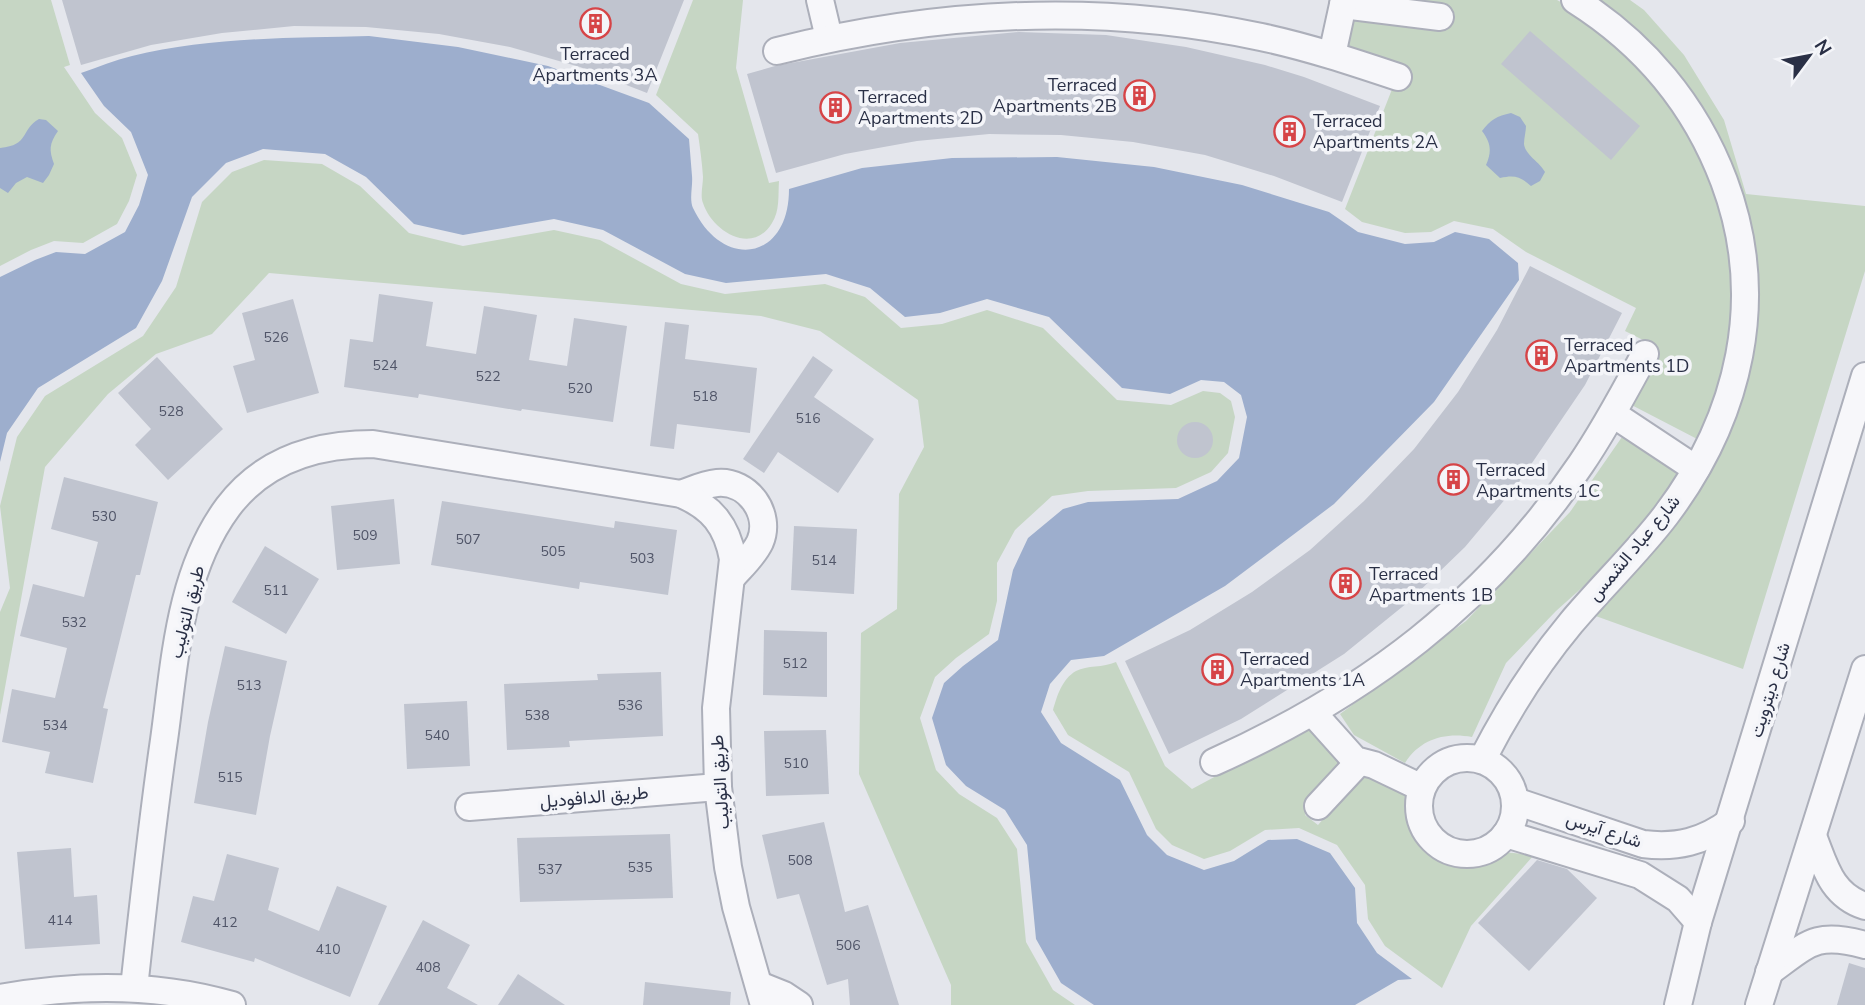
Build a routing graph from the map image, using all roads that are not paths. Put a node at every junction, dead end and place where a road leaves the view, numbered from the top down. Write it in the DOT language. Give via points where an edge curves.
graph roads {
  1 [pos="820,0"];
  2 [pos="1575,0"];
  3 [pos="1343,3"];
  4 [pos="1440,17"];
  5 [pos="830,38"];
  6 [pos="777,51"];
  7 [pos="1332,55"];
  8 [pos="1398,77"];
  9 [pos="1645,354"];
  10 [pos="1865,376"];
  11 [pos="1613,414"];
  12 [pos="1696,469"];
  13 [pos="681,494"];
  14 [pos="733,576"];
  15 [pos="1865,669"];
  16 [pos="1320,709"];
  17 [pos="1482,760"];
  18 [pos="1214,762"];
  19 [pos="1367,764"];
  20 [pos="718,786"];
  21 [pos="1422,788"];
  22 [pos="1515,801"];
  23 [pos="1318,806"];
  24 [pos="469,807"];
  25 [pos="1731,821"];
  26 [pos="1506,834"];
  27 [pos="1813,836"];
  28 [pos="1865,906"];
  29 [pos="1698,922"];
  30 [pos="1865,945"];
  31 [pos="1769,972"];
  32 [pos="134,988"];
  33 [pos="761,995"];
  34 [pos="0,999"];
  35 [pos="232,1005"];
  36 [pos="799,1005"];
  37 [pos="1678,1005"];
  38 [pos="1759,1005"];
  1 -- 5 [label="street"];
  2 -- 12 [label="street, شارع عباد الشمس" via="1625,37 1678,95 1707,142 1735,214 1746,284 1741,354 1723,413"];
  3 -- 4 [label="street"];
  3 -- 7 [label="street"];
  5 -- 6 [label="street"];
  5 -- 7 [label="street" via="901,25 1045,14 1190,24"];
  7 -- 8 [label="street"];
  9 -- 11 [label="street"];
  10 -- 25 [label="street, شارع ديترويت"];
  11 -- 12 [label="street"];
  11 -- 16 [label="street" via="1547,512 1468,598 1377,673"];
  12 -- 17 [label="street, شارع عباد الشمس" via="1665,515 1538,666"];
  13 -- 14 [label="street, طريق التوليب" via="697,501 723,525 730,541"];
  13 -- 14 [label="street, طريق التوليب" via="719,482 733,484 756,501 762,514 760,542"];
  13 -- 32 [label="street, طريق التوليب" via="373,443 309,450 252,482 229,505 212,533 186,601 150,836"];
  14 -- 20 [label="street, طريق التوليب" via="718,682"];
  15 -- 27 [label="street"];
  16 -- 18 [label="street"];
  16 -- 19 [label="street" via="1350,755"];
  17 -- 21 [label="street" via="1446,762"];
  17 -- 22 [label="street" via="1508,780"];
  19 -- 21 [label="street"];
  19 -- 23 [label="street"];
  20 -- 24 [label="street, طريق الدافوديل"];
  20 -- 33 [label="street, طريق التوليب" via="736,907"];
  21 -- 26 [label="street" via="1420,819 1438,845 1452,852 1474,853 1496,845"];
  22 -- 25 [label="street, شارع آيرس" via="1658,846 1697,841"];
  22 -- 26 [label="street"];
  25 -- 29 [label="street, شارع ديترويت"];
  26 -- 29 [label="street, شارع آيرس" via="1640,875 1678,899"];
  27 -- 28 [label="street" via="1832,883"];
  27 -- 31 [label="street"];
  29 -- 37 [label="street, شارع ديترويت"];
  30 -- 31 [label="street" via="1836,937 1816,940"];
  31 -- 38 [label="street"];
  32 -- 34 [label="street" via="86,988"];
  32 -- 35 [label="street"];
  33 -- 36 [label="street, طريق التوليب" via="784,995"];
}
